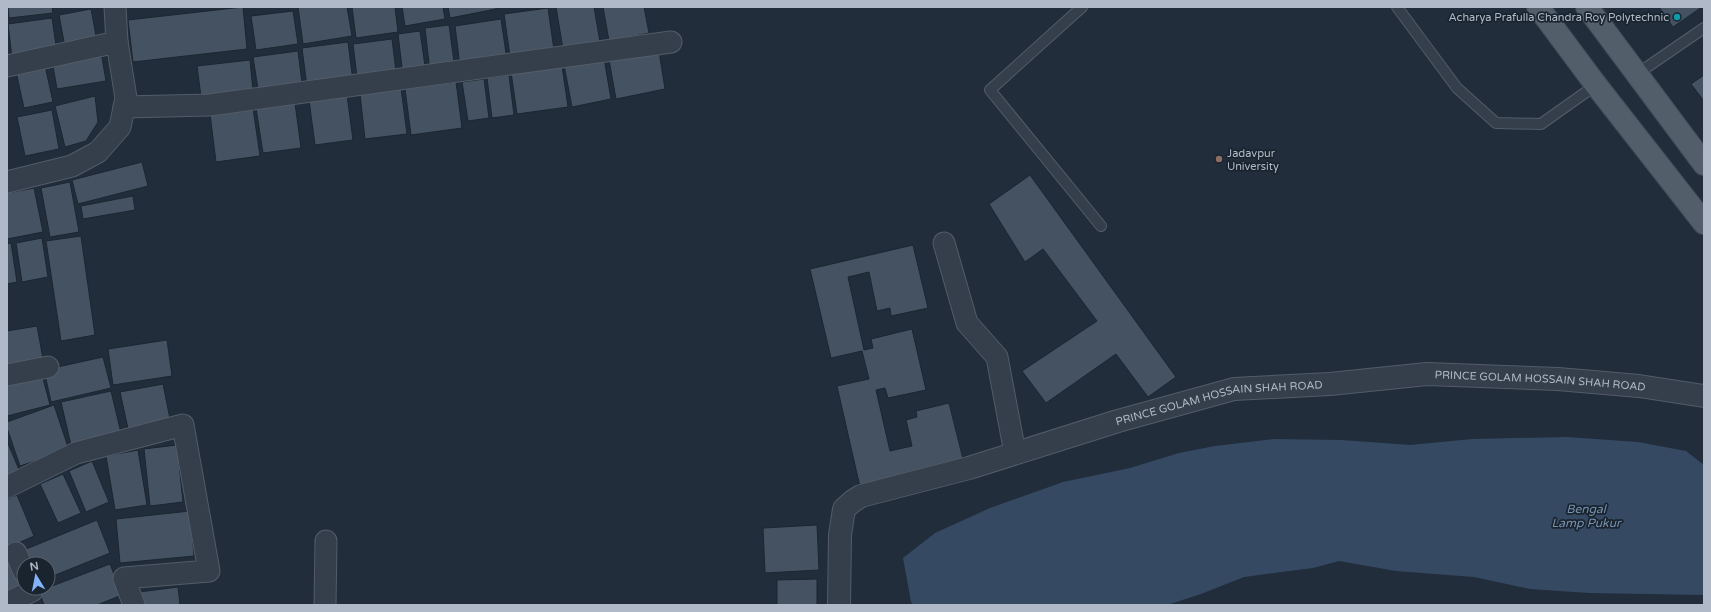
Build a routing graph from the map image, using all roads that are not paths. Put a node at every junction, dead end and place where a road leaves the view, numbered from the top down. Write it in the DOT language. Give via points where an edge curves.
graph roads {
  1 [pos="115,7"];
  2 [pos="1082,7"];
  3 [pos="1397,7"];
  4 [pos="1538,7"];
  5 [pos="1587,7"];
  6 [pos="1704,28"];
  7 [pos="117,42"];
  8 [pos="671,42"];
  9 [pos="7,66"];
  10 [pos="1637,74"];
  11 [pos="1596,85"];
  12 [pos="124,107"];
  13 [pos="1704,164"];
  14 [pos="7,182"];
  15 [pos="1704,223"];
  16 [pos="1101,226"];
  17 [pos="944,243"];
  18 [pos="48,367"];
  19 [pos="7,375"];
  20 [pos="1704,396"];
  21 [pos="1015,453"];
  22 [pos="7,487"];
  23 [pos="326,541"];
  24 [pos="16,553"];
  25 [pos="17,556"];
  26 [pos="19,596"];
  27 [pos="7,603"];
  28 [pos="134,605"];
  29 [pos="325,605"];
  30 [pos="839,605"];
  1 -- 7 [label="street"];
  2 -- 16 [label="lane" via="990,90"];
  3 -- 11 [label="lane" via="1457,88 1496,123 1541,124"];
  4 -- 11 [label="main road"];
  5 -- 10 [label="main road"];
  6 -- 10 [label="lane"];
  7 -- 9 [label="street"];
  7 -- 12 [label="street" via="126,98"];
  8 -- 12 [label="street" via="210,105"];
  10 -- 13 [label="main road"];
  11 -- 15 [label="main road"];
  12 -- 14 [label="street" via="120,127 98,152 72,166"];
  17 -- 21 [label="street" via="967,323 997,357"];
  18 -- 19 [label="street"];
  20 -- 21 [label="street, PRINCE GOLAM HOSSAIN SHAH ROAD" via="1639,386 1558,379 1427,374 1330,384 1234,389"];
  21 -- 30 [label="street, PRINCE GOLAM HOSSAIN SHAH ROAD" via="969,468 861,496 853,501 844,509 840,535"];
  22 -- 28 [label="street" via="76,453 183,425 209,571 124,578"];
  23 -- 29 [label="street"];
  24 -- 25 [label="street"];
  26 -- 27 [label="street"];
}
